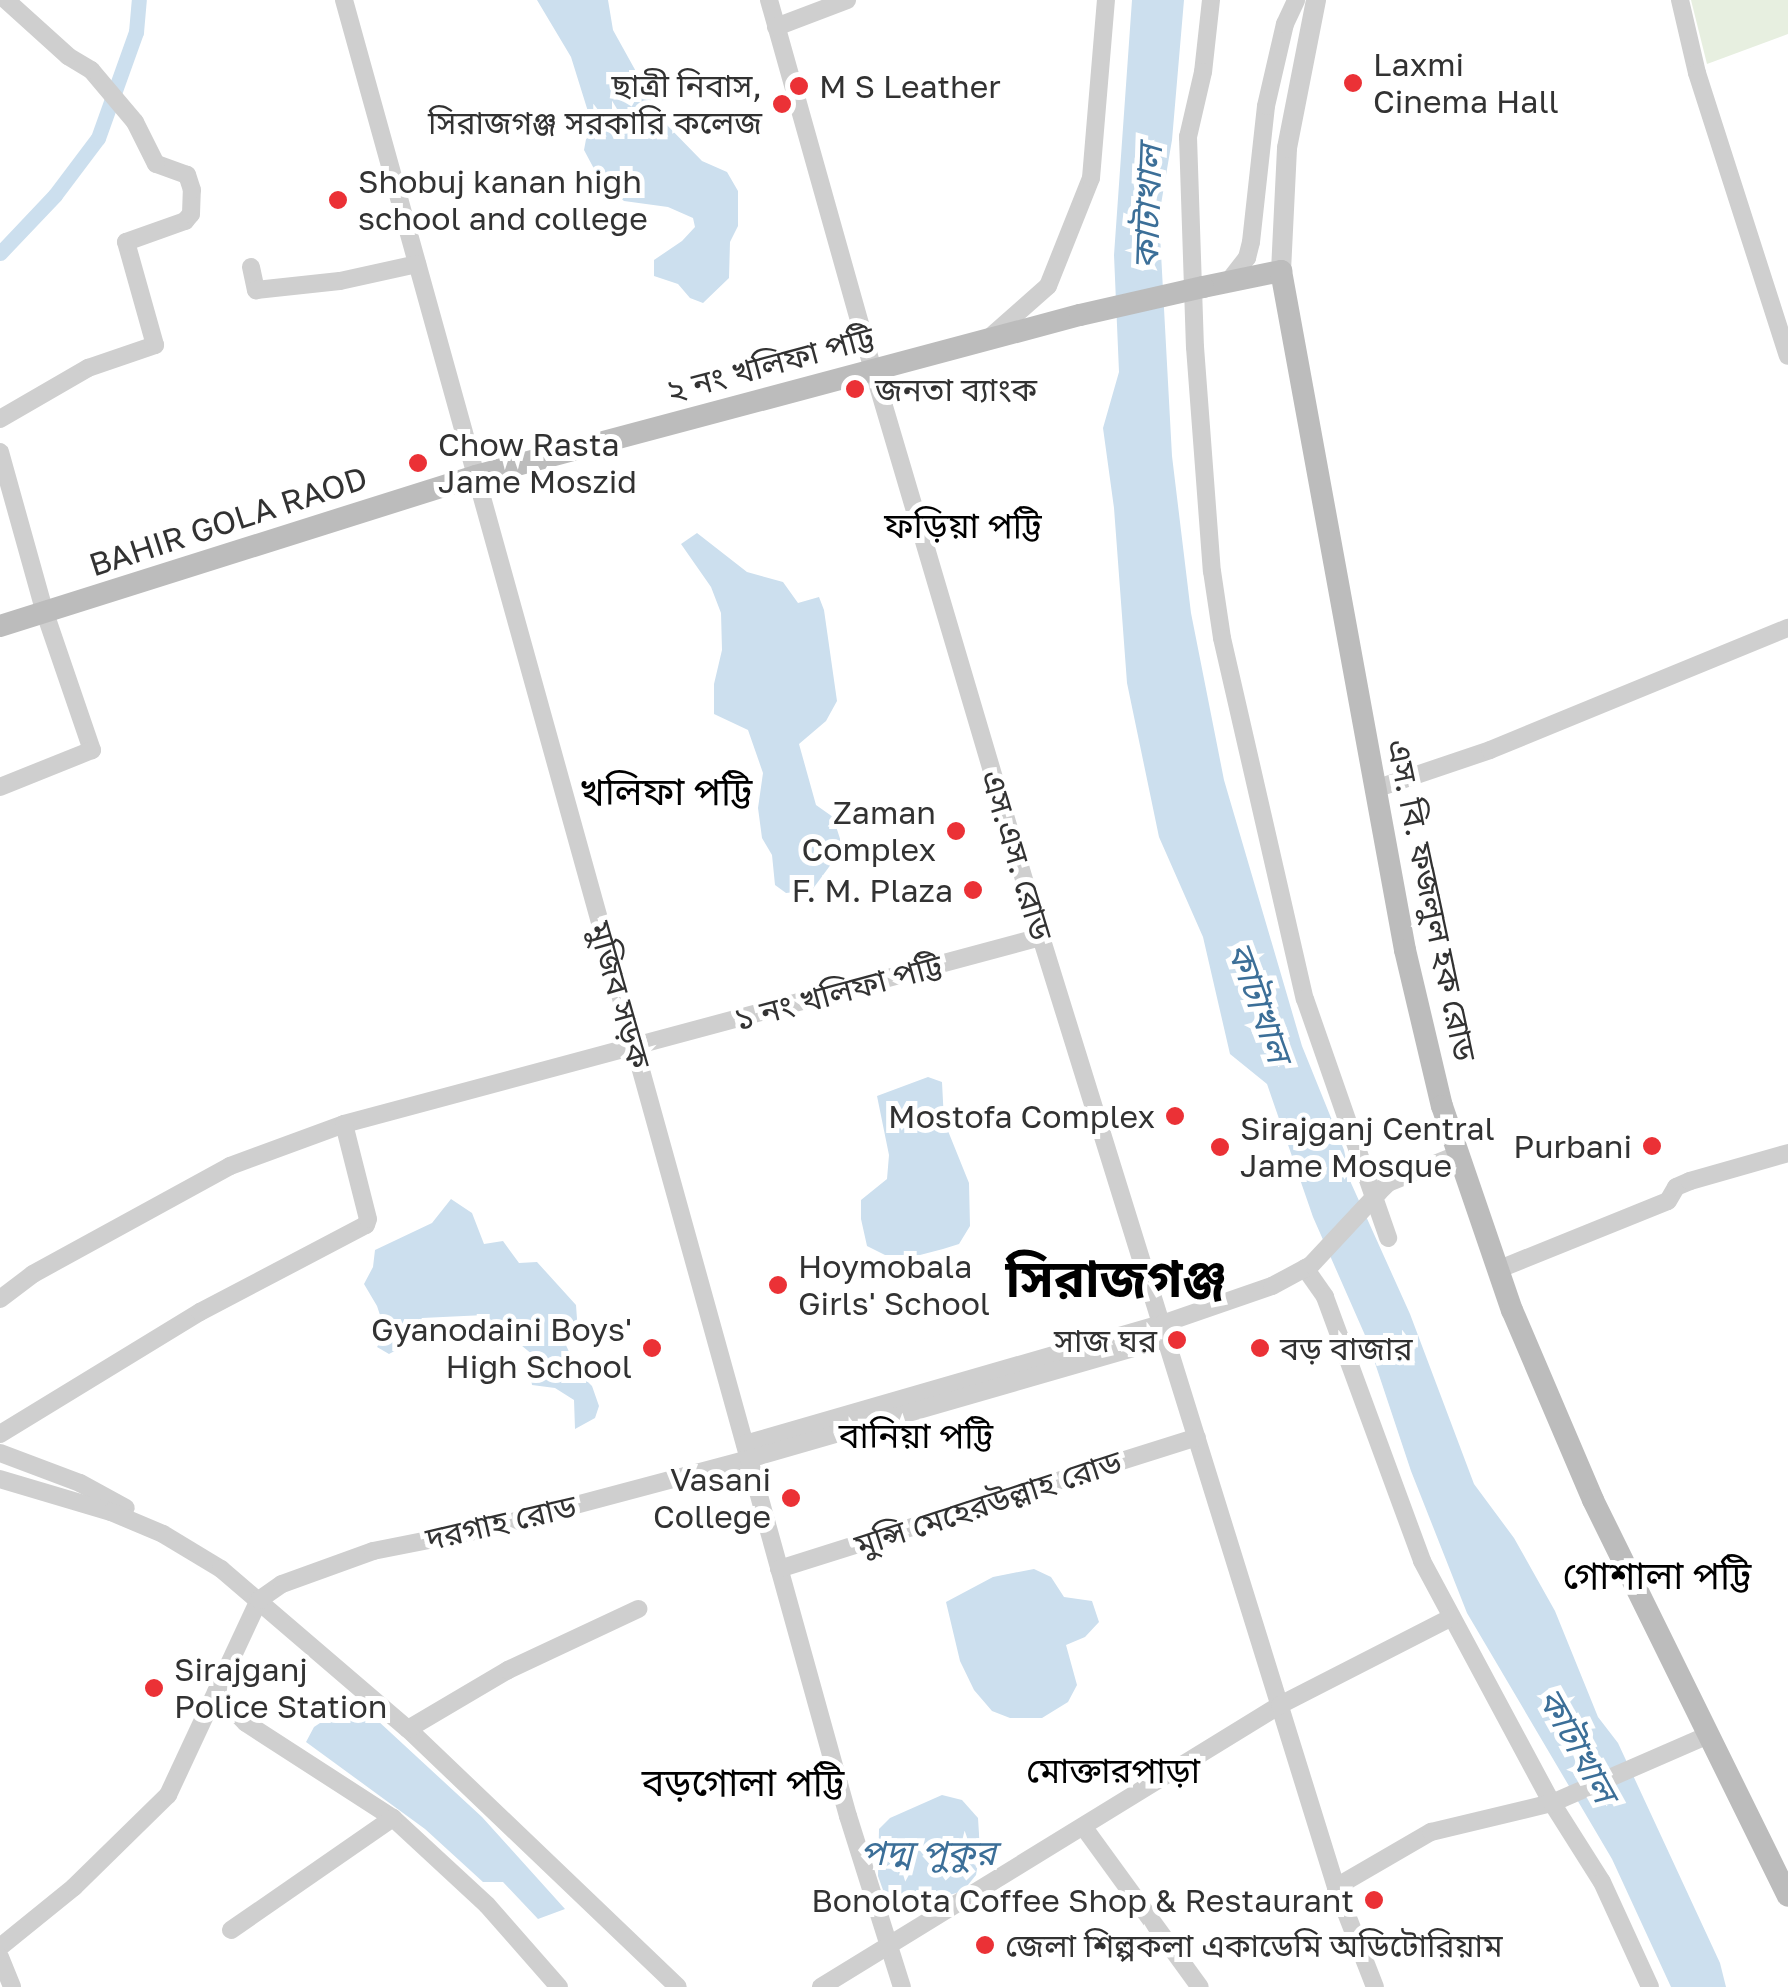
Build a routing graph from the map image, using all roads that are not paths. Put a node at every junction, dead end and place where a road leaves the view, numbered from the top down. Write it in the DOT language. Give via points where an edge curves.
graph roads {
  1 [pos="6,0"];
  2 [pos="344,0"];
  3 [pos="769,0"];
  4 [pos="847,0"];
  5 [pos="1106,0"];
  6 [pos="1211,0"];
  7 [pos="1296,0"];
  8 [pos="1316,0"];
  9 [pos="1680,0"];
  10 [pos="776,27"];
  11 [pos="1265,123"];
  12 [pos="1290,124"];
  13 [pos="418,264"];
  14 [pos="251,267"];
  15 [pos="1281,271"];
  16 [pos="1228,282"];
  17 [pos="988,339"];
  18 [pos="1788,356"];
  19 [pos="873,369"];
  20 [pos="0,419"];
  21 [pos="0,452"];
  22 [pos="476,476"];
  23 [pos="44,613"];
  24 [pos="0,626"];
  25 [pos="1788,628"];
  26 [pos="0,787"];
  27 [pos="1375,789"];
  28 [pos="1042,936"];
  29 [pos="634,1046"];
  30 [pos="344,1124"];
  31 [pos="1788,1153"];
  32 [pos="1457,1155"];
  33 [pos="1388,1238"];
  34 [pos="1308,1266"];
  35 [pos="1496,1270"];
  36 [pos="0,1299"];
  37 [pos="1164,1331"];
  38 [pos="0,1434"];
  39 [pos="1197,1437"];
  40 [pos="747,1452"];
  41 [pos="0,1453"];
  42 [pos="0,1479"];
  43 [pos="163,1534"];
  44 [pos="779,1569"];
  45 [pos="259,1600"];
  46 [pos="638,1609"];
  47 [pos="1450,1618"];
  48 [pos="216,1692"];
  49 [pos="1280,1706"];
  50 [pos="408,1729"];
  51 [pos="1706,1736"];
  52 [pos="1557,1800"];
  53 [pos="393,1818"];
  54 [pos="1085,1829"];
  55 [pos="1336,1887"];
  56 [pos="1788,1896"];
  57 [pos="231,1930"];
  58 [pos="885,1944"];
  59 [pos="0,1947"];
  60 [pos="0,1957"];
  61 [pos="12,1987"];
  62 [pos="559,1987"];
  63 [pos="678,1987"];
  64 [pos="820,1987"];
  65 [pos="902,1987"];
  66 [pos="1200,1987"];
  67 [pos="1375,1987"];
  68 [pos="1650,1987"];
  1 -- 20 [label="street" via="91,70 134,122 156,164 187,175 192,190 185,221 126,242 155,345 88,368"];
  2 -- 13 [label="street, মুজিব সড়ক"];
  3 -- 10 [label="street, এস.এস. রোড"];
  4 -- 10 [label="street"];
  5 -- 17 [label="street" via="1087,189 1048,286"];
  6 -- 33 [label="street" via="1188,150 1194,347 1212,571 1305,999"];
  7 -- 11 [label="street"];
  8 -- 12 [label="street"];
  9 -- 18 [label="street"];
  10 -- 19 [label="street, এস.এস. রোড"];
  11 -- 12 [label="street"];
  11 -- 16 [label="street" via="1251,242"];
  12 -- 15 [label="street"];
  13 -- 14 [label="street" via="256,290"];
  13 -- 22 [label="street, মুজিব সড়ক"];
  15 -- 16 [label="main road, ২ নং খলিফা পট্টি"];
  15 -- 27 [label="main road, এস. বি. ফজলুল হক রোড"];
  16 -- 17 [label="main road, ২ নং খলিফা পট্টি, bridge"];
  17 -- 19 [label="main road, ২ নং খলিফা পট্টি"];
  19 -- 22 [label="main road, ২ নং খলিফা পট্টি"];
  19 -- 28 [label="street, এস.এস. রোড"];
  21 -- 23 [label="street"];
  22 -- 23 [label="main road, BAHIR GOLA RAOD"];
  22 -- 29 [label="street, মুজিব সড়ক"];
  23 -- 24 [label="main road, BAHIR GOLA RAOD"];
  23 -- 26 [label="street" via="92,750"];
  25 -- 27 [label="street" via="1490,750"];
  27 -- 32 [label="main road, এস. বি. ফজলুল হক রোড"];
  28 -- 29 [label="street, ১ নং খলিফা পট্টি"];
  28 -- 37 [label="street, এস.এস. রোড"];
  29 -- 30 [label="street, ১ নং খলিফা পট্টি"];
  29 -- 40 [label="street, মুজিব সড়ক"];
  30 -- 36 [label="street, ১ নং খলিফা পট্টি" via="230,1166 33,1274"];
  30 -- 38 [label="street" via="366,1225 200,1312"];
  31 -- 35 [label="street" via="1690,1181 1668,1201"];
  32 -- 34 [label="street, bridge" via="1388,1183"];
  32 -- 35 [label="main road, এস. বি. ফজলুল হক রোড"];
  34 -- 37 [label="street, দরগাহ রোড"];
  34 -- 47 [label="street"];
  35 -- 51 [label="main road, এস. বি. ফজলুল হক রোড" via="1593,1500"];
  37 -- 39 [label="street, এস.এস. রোড"];
  37 -- 40 [label="street, দরগাহ রোড"];
  39 -- 44 [label="street, মুন্সি মেহেরউল্লাহ রোড"];
  39 -- 49 [label="street, এস.এস. রোড"];
  40 -- 44 [label="street, মুজিব সড়ক"];
  40 -- 45 [label="street, দরগাহ রোড" via="488,1528 372,1550 282,1584"];
  41 -- 43 [label="street" via="80,1484"];
  42 -- 43 [label="street" via="61,1494"];
  43 -- 45 [label="street"];
  44 -- 58 [label="street, মুজিব সড়ক"];
  45 -- 48 [label="street"];
  45 -- 50 [label="street"];
  46 -- 50 [label="street" via="508,1670"];
  47 -- 49 [label="street"];
  47 -- 52 [label="street"];
  48 -- 53 [label="street" via="246,1723"];
  48 -- 59 [label="street" via="168,1796"];
  49 -- 54 [label="street"];
  49 -- 55 [label="street, এস.এস. রোড"];
  50 -- 63 [label="street"];
  51 -- 52 [label="street"];
  51 -- 56 [label="main road, এস. বি. ফজলুল হক রোড"];
  52 -- 55 [label="street" via="1432,1832"];
  52 -- 68 [label="street"];
  53 -- 57 [label="street"];
  53 -- 62 [label="street" via="498,1916"];
  54 -- 58 [label="street"];
  54 -- 66 [label="street"];
  55 -- 67 [label="street, এস.এস. রোড"];
  58 -- 64 [label="street"];
  58 -- 65 [label="street, মুজিব সড়ক"];
  60 -- 61 [label="street"];
}
